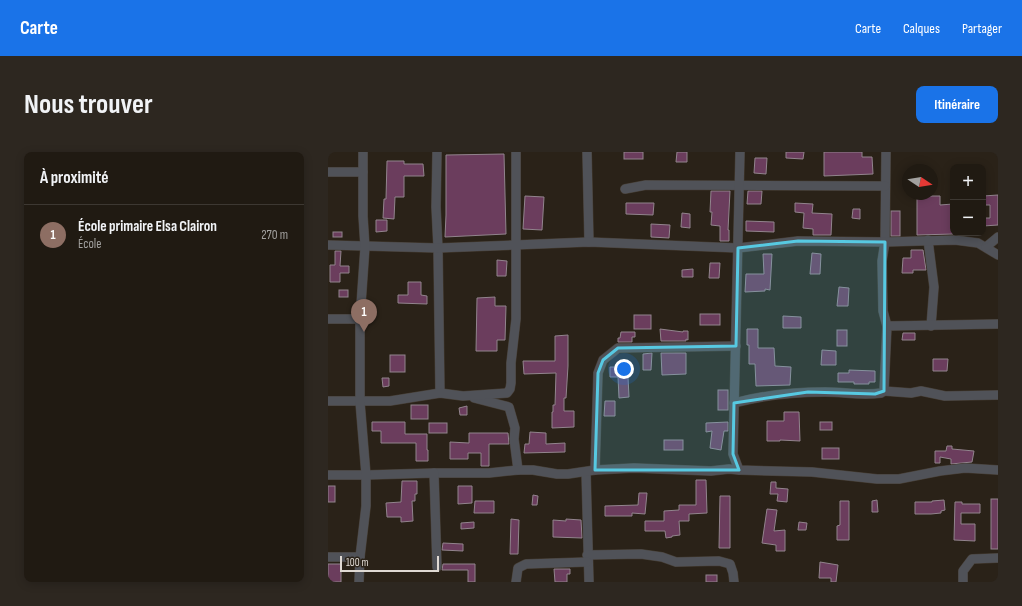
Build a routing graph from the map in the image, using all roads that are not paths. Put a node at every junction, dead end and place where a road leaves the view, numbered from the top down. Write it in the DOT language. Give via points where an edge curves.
graph roads {
  1 [pos="364,152"];
  2 [pos="437,152"];
  3 [pos="516,152"];
  4 [pos="587,152"];
  5 [pos="740,152"];
  6 [pos="886,152"];
  7 [pos="328,172"];
  8 [pos="363,172"];
  9 [pos="739,185"];
  10 [pos="885,186"];
  11 [pos="625,189"];
  12 [pos="998,237"];
  13 [pos="928,240"];
  14 [pos="588,242"];
  15 [pos="885,242"];
  16 [pos="328,245"];
  17 [pos="516,245"];
  18 [pos="365,247"];
  19 [pos="986,247"];
  20 [pos="438,248"];
  21 [pos="738,248"];
  22 [pos="998,255"];
  23 [pos="328,319"];
  24 [pos="360,319"];
  25 [pos="998,324"];
  26 [pos="887,326"];
  27 [pos="931,326"];
  28 [pos="736,346"];
  29 [pos="884,391"];
  30 [pos="440,393"];
  31 [pos="998,395"];
  32 [pos="463,396"];
  33 [pos="328,402"];
  34 [pos="360,402"];
  35 [pos="734,403"];
  36 [pos="518,470"];
  37 [pos="739,470"];
  38 [pos="998,470"];
  39 [pos="590,471"];
  40 [pos="434,473"];
  41 [pos="328,475"];
  42 [pos="366,475"];
  43 [pos="328,557"];
  44 [pos="360,557"];
  45 [pos="998,558"];
  46 [pos="587,559"];
  47 [pos="437,567"];
  48 [pos="359,582"];
  49 [pos="516,582"];
  50 [pos="589,582"];
  51 [pos="734,582"];
  52 [pos="963,582"];
  1 -- 8 [label="street"];
  2 -- 20 [label="street"];
  3 -- 17 [label="street"];
  4 -- 14 [label="street"];
  5 -- 9 [label="street"];
  6 -- 10 [label="street"];
  7 -- 8 [label="street"];
  8 -- 18 [label="street"];
  9 -- 10 [label="street"];
  9 -- 11 [label="street" via="646,185"];
  9 -- 21 [label="street"];
  10 -- 15 [label="street"];
  12 -- 19 [label="street"];
  13 -- 15 [label="street"];
  13 -- 19 [label="street" via="955,240 978,243"];
  13 -- 27 [label="street" via="934,287"];
  14 -- 17 [label="street"];
  14 -- 21 [label="street"];
  15 -- 21 [label="street" via="798,241"];
  15 -- 26 [label="street" via="882,261 883,311"];
  16 -- 18 [label="street"];
  17 -- 20 [label="street"];
  17 -- 32 [label="street" via="516,319 510,389 507,393"];
  18 -- 20 [label="street"];
  18 -- 24 [label="street"];
  19 -- 22 [label="street"];
  20 -- 30 [label="street"];
  21 -- 28 [label="street"];
  23 -- 24 [label="street"];
  24 -- 34 [label="street"];
  25 -- 27 [label="street"];
  26 -- 27 [label="street"];
  26 -- 29 [label="street"];
  28 -- 35 [label="street"];
  28 -- 39 [label="street" via="618,348 603,360 598,373"];
  29 -- 31 [label="street" via="921,391 945,396"];
  29 -- 35 [label="street" via="875,394 808,392"];
  30 -- 32 [label="street"];
  30 -- 34 [label="street" via="390,401"];
  32 -- 36 [label="street" via="509,407 515,428"];
  33 -- 34 [label="street"];
  34 -- 42 [label="street"];
  35 -- 37 [label="street" via="733,454"];
  36 -- 39 [label="street" via="557,474"];
  36 -- 40 [label="street"];
  37 -- 38 [label="street" via="812,472 877,479 899,479 965,468"];
  37 -- 39 [label="street" via="634,468"];
  39 -- 46 [label="street"];
  40 -- 42 [label="street"];
  40 -- 47 [label="street"];
  41 -- 42 [label="street"];
  42 -- 44 [label="street" via="366,506"];
  43 -- 44 [label="street"];
  44 -- 48 [label="street"];
  45 -- 52 [label="street" via="972,559 962,571"];
  46 -- 49 [label="street" via="526,564 518,568"];
  46 -- 50 [label="street"];
  46 -- 51 [label="street" via="641,554 676,562 719,561 730,564"];
}
